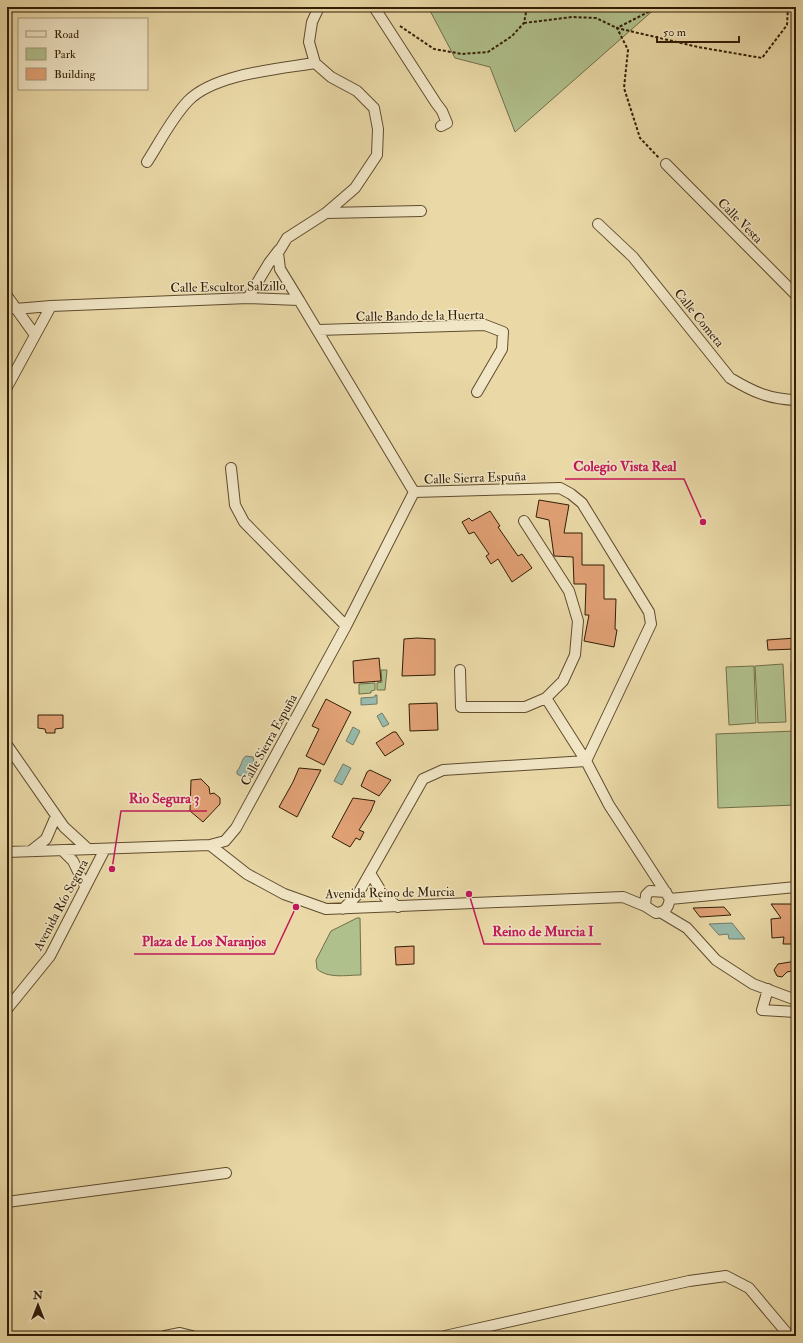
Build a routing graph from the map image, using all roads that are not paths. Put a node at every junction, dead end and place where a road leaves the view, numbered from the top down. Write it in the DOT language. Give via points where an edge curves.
graph roads {
  1 [pos="319,7"];
  2 [pos="374,7"];
  3 [pos="315,63"];
  4 [pos="442,126"];
  5 [pos="147,162"];
  6 [pos="666,164"];
  7 [pos="421,211"];
  8 [pos="326,214"];
  9 [pos="598,224"];
  10 [pos="282,247"];
  11 [pos="796,295"];
  12 [pos="7,296"];
  13 [pos="248,298"];
  14 [pos="299,300"];
  15 [pos="51,306"];
  16 [pos="15,309"];
  17 [pos="318,330"];
  18 [pos="35,335"];
  19 [pos="7,387"];
  20 [pos="478,392"];
  21 [pos="796,400"];
  22 [pos="230,468"];
  23 [pos="414,492"];
  24 [pos="524,521"];
  25 [pos="346,626"];
  26 [pos="460,670"];
  27 [pos="546,698"];
  28 [pos="7,745"];
  29 [pos="586,761"];
  30 [pos="56,816"];
  31 [pos="210,845"];
  32 [pos="88,849"];
  33 [pos="105,849"];
  34 [pos="62,850"];
  35 [pos="31,851"];
  36 [pos="7,852"];
  37 [pos="370,873"];
  38 [pos="85,886"];
  39 [pos="796,887"];
  40 [pos="646,895"];
  41 [pos="668,896"];
  42 [pos="623,897"];
  43 [pos="645,906"];
  44 [pos="398,907"];
  45 [pos="343,909"];
  46 [pos="662,913"];
  47 [pos="768,989"];
  48 [pos="796,1000"];
  49 [pos="7,1009"];
  50 [pos="796,1012"];
  51 [pos="226,1173"];
  52 [pos="7,1202"];
  53 [pos="165,1336"];
  54 [pos="192,1336"];
  55 [pos="445,1336"];
  56 [pos="786,1336"];
  1 -- 3 [label="street" via="312,22 309,42"];
  2 -- 4 [label="street" via="442,111 447,123"];
  3 -- 5 [label="street" via="218,82 189,100 175,117"];
  3 -- 8 [label="street" via="330,77 357,91 374,108 378,129 377,155 355,188"];
  6 -- 11 [label="street, Calle Vesta"];
  7 -- 8 [label="street"];
  8 -- 10 [label="street" via="288,238"];
  9 -- 21 [label="street, Calle Cometa" via="633,257 730,378 751,391 779,399"];
  10 -- 13 [label="street"];
  10 -- 14 [label="street" via="278,253 280,269"];
  12 -- 16 [label="street"];
  13 -- 14 [label="street, Calle Escultor Salzillo"];
  13 -- 15 [label="street, Calle Escultor Salzillo"];
  14 -- 17 [label="street, Calle Escultor Salzillo"];
  15 -- 16 [label="street, Calle Escultor Salzillo"];
  15 -- 18 [label="street"];
  16 -- 18 [label="street"];
  17 -- 20 [label="street, Calle Bando de la Huerta" via="484,326 503,332 502,349"];
  17 -- 23 [label="street, Calle Escultor Salzillo"];
  18 -- 19 [label="street"];
  22 -- 25 [label="street" via="235,505 244,522"];
  23 -- 25 [label="street, Calle Sierra Espuña"];
  23 -- 29 [label="street, Calle Sierra Espuña" via="560,488 582,503 649,612 650,624"];
  24 -- 27 [label="street" via="569,591 578,621 575,655 563,681"];
  25 -- 31 [label="street, Calle Sierra Espuña" via="236,828 225,841"];
  26 -- 27 [label="street" via="461,707 524,707"];
  27 -- 29 [label="street"];
  28 -- 30 [label="street"];
  29 -- 37 [label="street" via="443,770 423,779"];
  29 -- 41 [label="street" via="609,805"];
  30 -- 32 [label="street"];
  30 -- 35 [label="street" via="46,839"];
  31 -- 33 [label="street"];
  31 -- 45 [label="street, Avenida Reino de Murcia" via="248,874 284,894 326,909"];
  32 -- 33 [label="street"];
  32 -- 34 [label="street"];
  33 -- 38 [label="street, Avenida Río Segura"];
  34 -- 35 [label="street"];
  34 -- 38 [label="street" via="73,861"];
  35 -- 36 [label="street"];
  37 -- 44 [label="street" via="384,896"];
  37 -- 45 [label="street" via="358,894"];
  38 -- 49 [label="street, Avenida Río Segura" via="50,956"];
  39 -- 41 [label="street, Avenida Reino de Murcia"];
  40 -- 41 [label="street, Avenida Reino de Murcia" via="650,891"];
  40 -- 42 [label="street, Avenida Reino de Murcia"];
  40 -- 43 [label="street"];
  41 -- 46 [label="street" via="669,907"];
  42 -- 43 [label="street, Avenida Reino de Murcia"];
  42 -- 44 [label="street, Avenida Reino de Murcia"];
  43 -- 46 [label="street, Avenida Reino de Murcia" via="656,914"];
  44 -- 45 [label="street, Avenida Reino de Murcia"];
  46 -- 47 [label="street, Avenida Reino de Murcia" via="687,928 716,960 753,984"];
  47 -- 48 [label="street, Avenida Reino de Murcia"];
  47 -- 50 [label="street" via="762,1010"];
  51 -- 52 [label="street"];
  53 -- 54 [label="street" via="180,1333"];
  55 -- 56 [label="street" via="689,1281 726,1276 749,1288 786,1332"];
}
